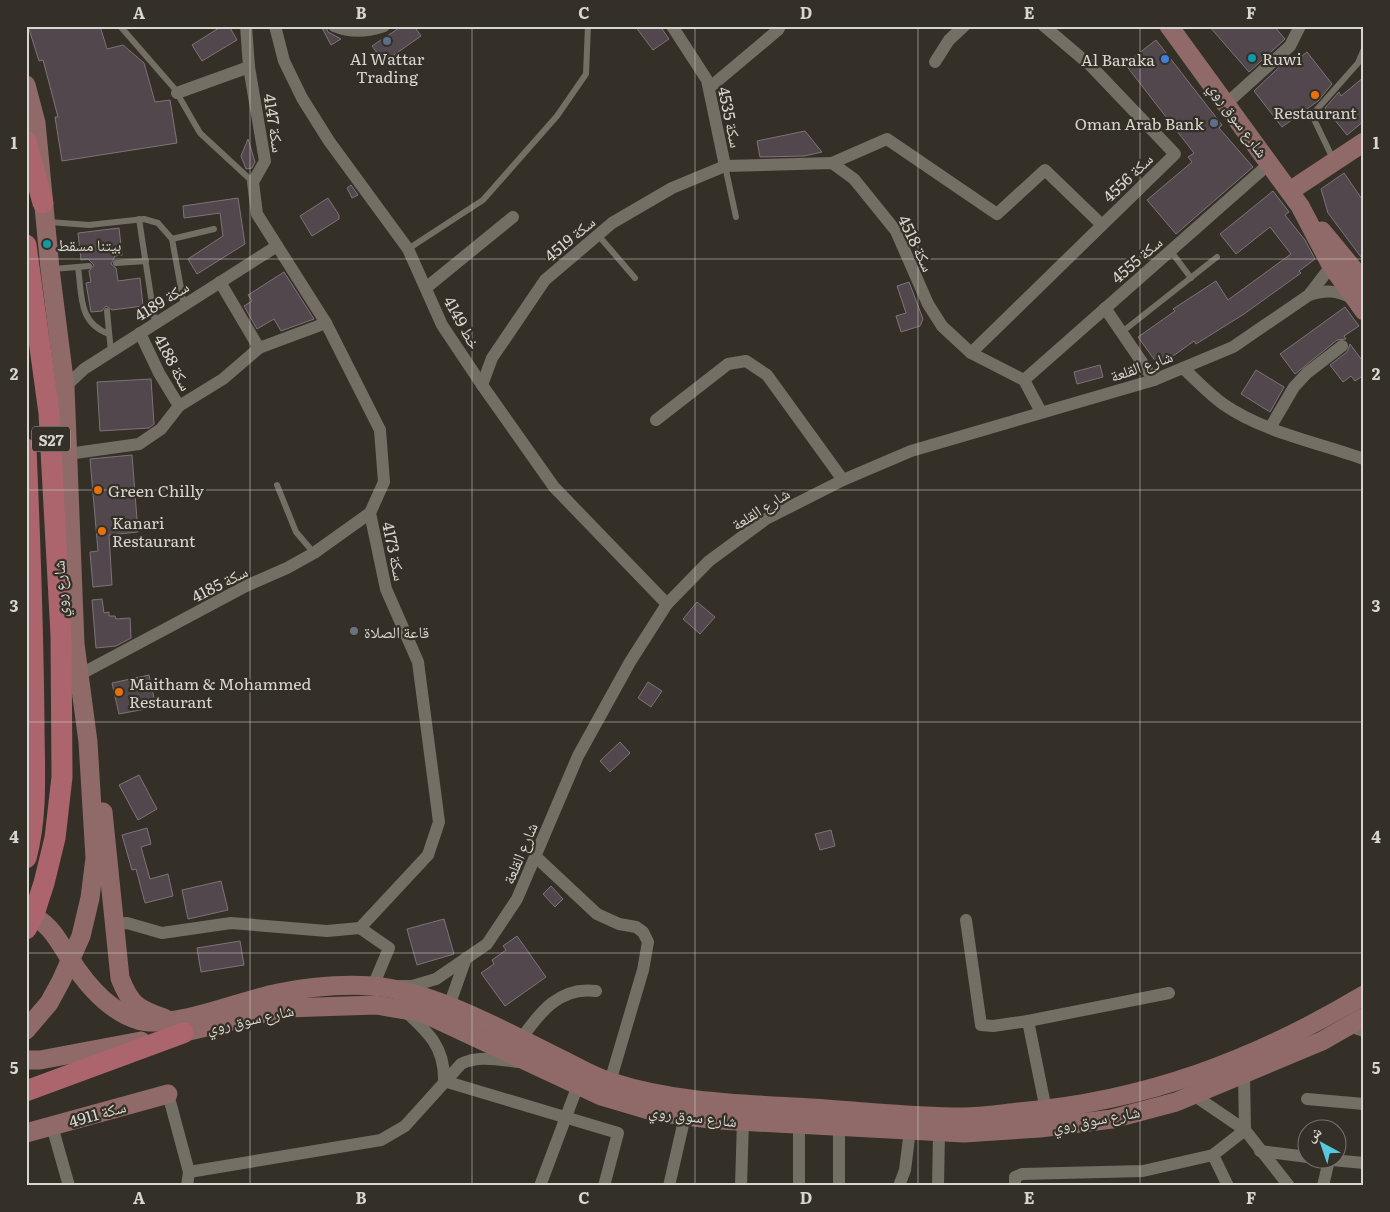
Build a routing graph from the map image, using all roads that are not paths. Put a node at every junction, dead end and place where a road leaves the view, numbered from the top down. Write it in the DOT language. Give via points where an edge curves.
graph roads {
  1 [pos="120,26"];
  2 [pos="246,26"];
  3 [pos="275,26"];
  4 [pos="334,26"];
  5 [pos="384,26"];
  6 [pos="588,26"];
  7 [pos="672,26"];
  8 [pos="780,26"];
  9 [pos="964,26"];
  10 [pos="1044,26"];
  11 [pos="1169,26"];
  12 [pos="1299,27"];
  13 [pos="1364,49"];
  14 [pos="935,62"];
  15 [pos="249,67"];
  16 [pos="26,86"];
  17 [pos="709,88"];
  18 [pos="177,93"];
  19 [pos="1227,103"];
  20 [pos="26,141"];
  21 [pos="1364,142"];
  22 [pos="1334,162"];
  23 [pos="832,163"];
  24 [pos="725,166"];
  25 [pos="1275,169"];
  26 [pos="1309,179"];
  27 [pos="253,182"];
  28 [pos="1299,204"];
  29 [pos="44,212"];
  30 [pos="736,216"];
  31 [pos="513,217"];
  32 [pos="139,219"];
  33 [pos="1102,224"];
  34 [pos="214,228"];
  35 [pos="598,235"];
  36 [pos="172,239"];
  37 [pos="26,245"];
  38 [pos="277,246"];
  39 [pos="408,249"];
  40 [pos="1170,250"];
  41 [pos="1217,257"];
  42 [pos="1337,259"];
  43 [pos="146,261"];
  44 [pos="116,263"];
  45 [pos="78,266"];
  46 [pos="89,266"];
  47 [pos="50,269"];
  48 [pos="634,278"];
  49 [pos="1191,278"];
  50 [pos="220,282"];
  51 [pos="427,287"];
  52 [pos="1309,295"];
  53 [pos="1361,297"];
  54 [pos="184,305"];
  55 [pos="1105,308"];
  56 [pos="107,310"];
  57 [pos="155,323"];
  58 [pos="326,323"];
  59 [pos="1122,332"];
  60 [pos="140,333"];
  61 [pos="109,334"];
  62 [pos="1342,346"];
  63 [pos="259,348"];
  64 [pos="111,352"];
  65 [pos="971,353"];
  66 [pos="1183,368"];
  67 [pos="1024,380"];
  68 [pos="1154,380"];
  69 [pos="482,386"];
  70 [pos="65,387"];
  71 [pos="179,406"];
  72 [pos="1041,412"];
  73 [pos="656,420"];
  74 [pos="1270,428"];
  75 [pos="26,449"];
  76 [pos="68,454"];
  77 [pos="1364,459"];
  78 [pos="843,480"];
  79 [pos="277,485"];
  80 [pos="370,513"];
  81 [pos="314,553"];
  82 [pos="667,604"];
  83 [pos="79,675"];
  84 [pos="88,742"];
  85 [pos="536,857"];
  86 [pos="26,858"];
  87 [pos="26,913"];
  88 [pos="966,920"];
  89 [pos="115,924"];
  90 [pos="360,928"];
  91 [pos="26,929"];
  92 [pos="466,958"];
  93 [pos="70,960"];
  94 [pos="373,986"];
  95 [pos="596,990"];
  96 [pos="1169,994"];
  97 [pos="1364,995"];
  98 [pos="449,1006"];
  99 [pos="404,1010"];
  100 [pos="1028,1021"];
  101 [pos="1359,1025"];
  102 [pos="177,1027"];
  103 [pos="26,1030"];
  104 [pos="521,1039"];
  105 [pos="26,1060"];
  106 [pos="529,1063"];
  107 [pos="1244,1074"];
  108 [pos="444,1081"];
  109 [pos="610,1082"];
  110 [pos="578,1085"];
  111 [pos="26,1091"];
  112 [pos="168,1094"];
  113 [pos="1195,1096"];
  114 [pos="1307,1099"];
  115 [pos="1364,1104"];
  116 [pos="1046,1110"];
  117 [pos="685,1116"];
  118 [pos="565,1117"];
  119 [pos="743,1121"];
  120 [pos="799,1124"];
  121 [pos="52,1126"];
  122 [pos="839,1126"];
  123 [pos="910,1130"];
  124 [pos="1245,1130"];
  125 [pos="939,1132"];
  126 [pos="26,1133"];
  127 [pos="1260,1151"];
  128 [pos="1213,1155"];
  129 [pos="1298,1156"];
  130 [pos="1348,1162"];
  131 [pos="1364,1163"];
  132 [pos="1328,1170"];
  133 [pos="188,1172"];
  134 [pos="1078,1172"];
  135 [pos="69,1186"];
  136 [pos="187,1186"];
  137 [pos="540,1186"];
  138 [pos="604,1186"];
  139 [pos="669,1186"];
  140 [pos="740,1186"];
  141 [pos="799,1186"];
  142 [pos="839,1186"];
  143 [pos="899,1186"];
  144 [pos="938,1186"];
  145 [pos="1015,1186"];
  146 [pos="1078,1186"];
  147 [pos="1228,1186"];
  148 [pos="1289,1186"];
  149 [pos="1323,1186"];
  1 -- 18 [label="lane"];
  2 -- 15 [label="street, سكة 4147"];
  3 -- 39 [label="street, 4149 خط" via="284,61 302,98 329,141"];
  4 -- 5 [label="street" via="346,31 371,31"];
  6 -- 39 [label="lane" via="586,74 557,116 483,200"];
  7 -- 17 [label="street, سكة 4535"];
  8 -- 17 [label="street"];
  9 -- 14 [label="street" via="949,40"];
  10 -- 33 [label="street, سكة 4556" via="1092,66 1175,154"];
  11 -- 19 [label="main road, شارع سوق روي"];
  12 -- 19 [label="street" via="1290,46"];
  13 -- 22 [label="lane" via="1358,63 1312,115"];
  15 -- 18 [label="street"];
  15 -- 27 [label="street, سكة 4147" via="265,161"];
  16 -- 29 [label="main road" via="36,123"];
  17 -- 24 [label="street, سكة 4535"];
  18 -- 27 [label="lane" via="200,133"];
  19 -- 25 [label="main road, شارع سوق روي"];
  20 -- 29 [label="main road"];
  21 -- 22 [label="main road"];
  22 -- 26 [label="main road"];
  23 -- 24 [label="street"];
  23 -- 33 [label="street" via="888,139 997,214 1045,170"];
  23 -- 65 [label="street, سكة 4518" via="854,180 884,214 896,231 928,304 942,326"];
  24 -- 30 [label="lane"];
  24 -- 35 [label="street, سكة 4519" via="672,188 612,223"];
  25 -- 26 [label="main road" via="1297,180"];
  25 -- 28 [label="main road, شارع سوق روي"];
  25 -- 40 [label="street, سكة 4555"];
  26 -- 28 [label="main road"];
  27 -- 38 [label="street" via="257,214"];
  28 -- 42 [label="main road, شارع سوق روي"];
  29 -- 32 [label="lane" via="89,225"];
  29 -- 47 [label="main road"];
  31 -- 51 [label="street"];
  32 -- 36 [label="lane" via="158,223"];
  32 -- 43 [label="lane"];
  33 -- 65 [label="street, سكة 4556"];
  34 -- 36 [label="lane"];
  35 -- 48 [label="lane"];
  35 -- 69 [label="street, سكة 4519" via="545,280 492,358"];
  36 -- 54 [label="lane"];
  37 -- 91 [label="main road, شارع روي / S27" via="49,413 62,635 62,777 56,838 44,883"];
  38 -- 50 [label="street, سكة 4189"];
  38 -- 58 [label="street, سكة 4173"];
  39 -- 51 [label="street, 4149 خط"];
  40 -- 49 [label="lane"];
  40 -- 55 [label="street, سكة 4555"];
  41 -- 49 [label="lane"];
  42 -- 52 [label="street, شارع القلعة"];
  42 -- 53 [label="main road, شارع سوق روي"];
  43 -- 44 [label="lane"];
  43 -- 57 [label="lane"];
  45 -- 46 [label="lane"];
  45 -- 47 [label="lane"];
  45 -- 61 [label="lane" via="86,317 93,326"];
  47 -- 70 [label="main road"];
  49 -- 59 [label="lane"];
  50 -- 54 [label="street, سكة 4189"];
  50 -- 63 [label="street"];
  51 -- 69 [label="street, 4149 خط" via="442,325"];
  52 -- 53 [label="street" via="1327,290"];
  52 -- 66 [label="street, شارع القلعة" via="1233,347"];
  54 -- 57 [label="street, سكة 4189"];
  55 -- 59 [label="street"];
  55 -- 67 [label="street, سكة 4555"];
  56 -- 61 [label="lane"];
  57 -- 60 [label="street, سكة 4189"];
  58 -- 63 [label="street"];
  58 -- 80 [label="street, سكة 4173" via="380,430 384,482"];
  59 -- 68 [label="street"];
  60 -- 64 [label="street, سكة 4189"];
  60 -- 71 [label="street, سكة 4188" via="159,374"];
  61 -- 64 [label="lane"];
  62 -- 74 [label="street" via="1294,387"];
  63 -- 71 [label="street" via="223,379"];
  64 -- 70 [label="street, سكة 4189" via="84,369"];
  65 -- 67 [label="street, سكة 4518"];
  66 -- 68 [label="street, شارع القلعة"];
  66 -- 74 [label="street" via="1223,404"];
  67 -- 72 [label="street"];
  68 -- 72 [label="street, شارع القلعة"];
  69 -- 82 [label="street, 4149 خط" via="554,487"];
  70 -- 76 [label="main road"];
  71 -- 76 [label="street" via="161,429 139,444"];
  72 -- 78 [label="street, شارع القلعة" via="911,451"];
  73 -- 78 [label="street" via="728,364 746,361 767,375"];
  74 -- 77 [label="street"];
  75 -- 86 [label="main road, شارع روي / S27" via="33,628 33,817"];
  76 -- 83 [label="main road"];
  78 -- 82 [label="street, شارع القلعة" via="766,520 708,561"];
  79 -- 81 [label="lane" via="296,532"];
  80 -- 81 [label="street, سكة 4185"];
  80 -- 90 [label="street, سكة 4173" via="386,589 418,662 439,822 428,855"];
  81 -- 83 [label="street, سكة 4185"];
  82 -- 85 [label="street, شارع القلعة" via="630,662 578,756"];
  83 -- 84 [label="main road"];
  84 -- 89 [label="main road" via="99,781"];
  84 -- 93 [label="main road" via="95,858 81,936"];
  85 -- 92 [label="street, شارع القلعة" via="517,899 487,944"];
  85 -- 109 [label="street" via="597,914 619,924 636,927 648,942 643,970"];
  87 -- 93 [label="main road, شارع سوق روي" via="48,925"];
  88 -- 100 [label="street" via="982,1025"];
  89 -- 90 [label="street" via="127,923 162,933 231,923 327,931"];
  89 -- 102 [label="main road" via="120,978 128,998"];
  90 -- 94 [label="street" via="389,948"];
  92 -- 94 [label="street, شارع القلعة" via="436,979 412,986"];
  92 -- 98 [label="street"];
  93 -- 102 [label="main road, شارع سوق روي" via="102,999 122,1012 134,1019"];
  93 -- 103 [label="main road" via="49,1003"];
  94 -- 98 [label="main road, شارع سوق روي"];
  94 -- 102 [label="main road, شارع سوق روي" via="325,987 278,993"];
  95 -- 104 [label="street" via="574,990 557,998 536,1017"];
  96 -- 100 [label="street"];
  97 -- 116 [label="main road, شارع سوق روي" via="1312,1026 1242,1058 1169,1085 1103,1102"];
  98 -- 104 [label="main road, شارع سوق روي"];
  99 -- 102 [label="main road, شارع سوق روي" via="376,1005 286,1008"];
  99 -- 106 [label="main road, شارع سوق روي" via="423,1013"];
  99 -- 108 [label="street" via="441,1052 445,1065"];
  100 -- 116 [label="street"];
  101 -- 107 [label="main road, شارع سوق روي"];
  102 -- 105 [label="main road, شارع سوق روي" via="40,1060"];
  102 -- 111 [label="main road"];
  104 -- 109 [label="main road, شارع سوق روي"];
  106 -- 108 [label="street" via="491,1059 468,1061 452,1071"];
  106 -- 110 [label="main road, شارع سوق روي"];
  107 -- 113 [label="main road, شارع سوق روي"];
  107 -- 124 [label="street"];
  108 -- 118 [label="street"];
  108 -- 133 [label="street" via="405,1126 381,1140"];
  109 -- 116 [label="main road, شارع سوق روي" via="653,1095 737,1103 963,1117"];
  110 -- 117 [label="main road, شارع سوق روي" via="601,1096 655,1112"];
  110 -- 118 [label="street"];
  112 -- 121 [label="main road, سكة 4911"];
  112 -- 133 [label="street"];
  113 -- 124 [label="street"];
  113 -- 125 [label="main road, شارع سوق روي" via="1112,1119 1040,1128"];
  114 -- 115 [label="street"];
  117 -- 119 [label="main road, شارع سوق روي"];
  117 -- 139 [label="street"];
  118 -- 137 [label="street"];
  118 -- 138 [label="street" via="618,1133"];
  119 -- 120 [label="main road, شارع سوق روي"];
  119 -- 140 [label="street"];
  120 -- 122 [label="main road, شارع سوق روي"];
  120 -- 141 [label="street"];
  121 -- 126 [label="main road, سكة 4911"];
  121 -- 135 [label="street"];
  122 -- 123 [label="main road, شارع سوق روي"];
  122 -- 142 [label="street"];
  123 -- 125 [label="main road, شارع سوق روي"];
  123 -- 143 [label="street" via="906,1170"];
  124 -- 127 [label="street"];
  124 -- 128 [label="street"];
  125 -- 144 [label="street"];
  127 -- 129 [label="street"];
  127 -- 148 [label="street"];
  128 -- 134 [label="street" via="1143,1171"];
  128 -- 147 [label="street"];
  130 -- 131 [label="street"];
  132 -- 149 [label="street"];
  133 -- 136 [label="street"];
  134 -- 145 [label="street" via="1022,1174 1015,1177"];
  134 -- 146 [label="street"];
}
